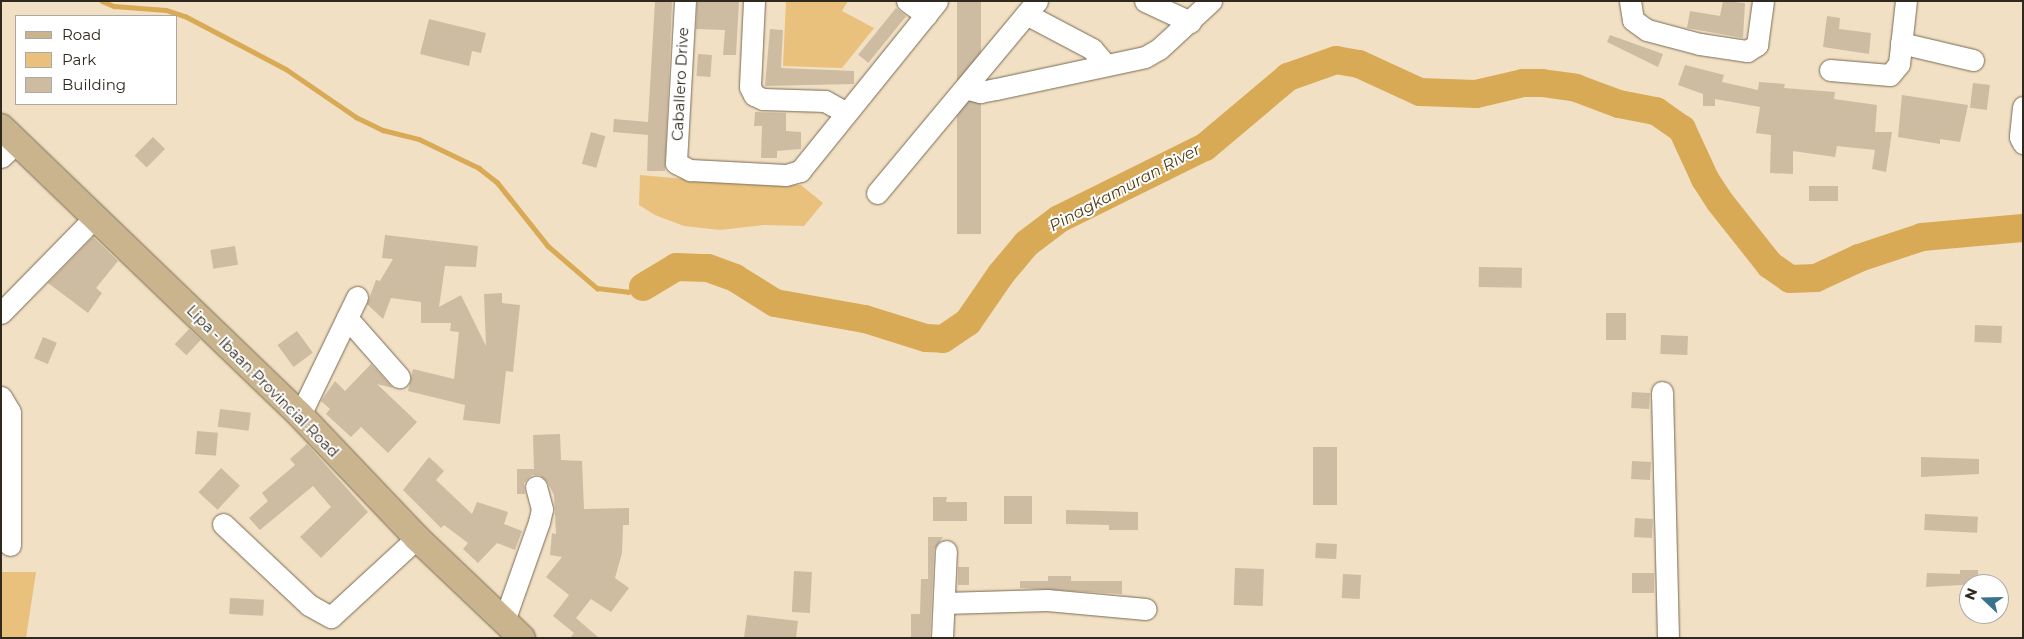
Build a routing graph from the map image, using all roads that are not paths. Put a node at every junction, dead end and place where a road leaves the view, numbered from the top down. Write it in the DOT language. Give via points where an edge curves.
graph roads {
  1 [pos="685,1"];
  2 [pos="754,1"];
  3 [pos="907,1"];
  4 [pos="1145,1"];
  5 [pos="1212,1"];
  6 [pos="1630,1"];
  7 [pos="1763,1"];
  8 [pos="1906,1"];
  9 [pos="932,8"];
  10 [pos="1032,8"];
  11 [pos="1190,22"];
  12 [pos="1901,43"];
  13 [pos="1973,60"];
  14 [pos="1105,64"];
  15 [pos="1830,70"];
  16 [pos="964,88"];
  17 [pos="2023,107"];
  18 [pos="845,112"];
  19 [pos="5,139"];
  20 [pos="2023,143"];
  21 [pos="877,193"];
  22 [pos="95,217"];
  23 [pos="357,297"];
  24 [pos="1,313"];
  25 [pos="347,318"];
  26 [pos="399,377"];
  27 [pos="1662,392"];
  28 [pos="1,397"];
  29 [pos="300,415"];
  30 [pos="536,487"];
  31 [pos="223,524"];
  32 [pos="7,536"];
  33 [pos="417,538"];
  34 [pos="946,551"];
  35 [pos="944,603"];
  36 [pos="1146,610"];
  37 [pos="513,629"];
  38 [pos="942,638"];
  39 [pos="1668,638"];
  1 -- 18 [label="street, Caballero Drive" via="676,157 680,167 796,173"];
  2 -- 18 [label="street" via="750,86 754,95 763,99 825,101"];
  3 -- 9 [label="street"];
  4 -- 11 [label="street"];
  5 -- 11 [label="street"];
  6 -- 7 [label="street" via="1633,20 1647,30 1700,44 1747,51 1757,45"];
  8 -- 12 [label="street"];
  9 -- 18 [label="street"];
  10 -- 14 [label="street" via="1092,49"];
  10 -- 16 [label="street"];
  11 -- 14 [label="street" via="1152,54"];
  12 -- 13 [label="street"];
  12 -- 15 [label="street" via="1899,64 1890,75"];
  14 -- 16 [label="street" via="980,92"];
  16 -- 21 [label="street"];
  17 -- 20 [label="street" via="2020,137"];
  19 -- 22 [label="main road, Lipa - Ibaan Provincial Road"];
  22 -- 24 [label="street"];
  22 -- 29 [label="main road, Lipa - Ibaan Provincial Road"];
  23 -- 25 [label="street"];
  25 -- 26 [label="street"];
  25 -- 29 [label="street"];
  27 -- 39 [label="street"];
  28 -- 32 [label="street" via="10,412"];
  29 -- 33 [label="main road, Lipa - Ibaan Provincial Road"];
  30 -- 37 [label="street" via="542,509"];
  31 -- 33 [label="street" via="309,605 331,617"];
  33 -- 37 [label="main road, Lipa - Ibaan Provincial Road"];
  34 -- 35 [label="street"];
  35 -- 36 [label="street" via="1047,600"];
  35 -- 38 [label="street"];
}
